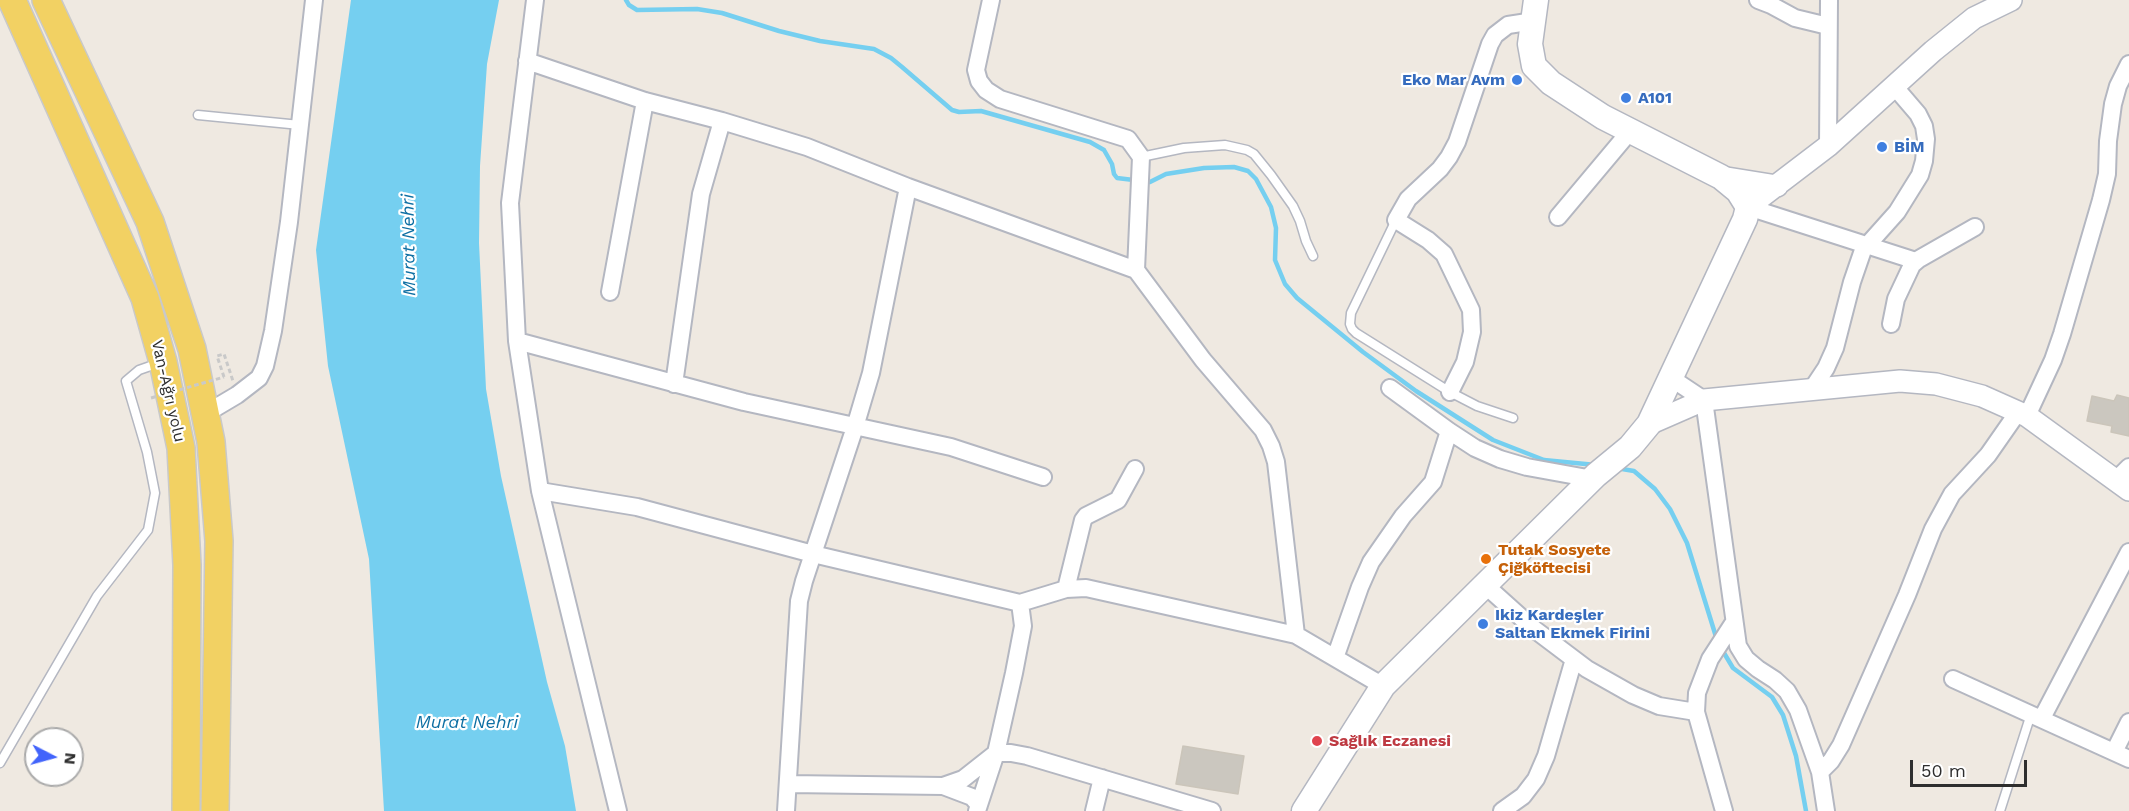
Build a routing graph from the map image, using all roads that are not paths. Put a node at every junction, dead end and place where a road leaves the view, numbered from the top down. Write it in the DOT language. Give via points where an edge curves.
graph roads {
  1 [pos="12,0"];
  2 [pos="46,0"];
  3 [pos="314,0"];
  4 [pos="535,0"];
  5 [pos="991,0"];
  6 [pos="1758,0"];
  7 [pos="1829,0"];
  8 [pos="2011,0"];
  9 [pos="1535,10"];
  10 [pos="1828,26"];
  11 [pos="527,61"];
  12 [pos="2129,64"];
  13 [pos="1894,86"];
  14 [pos="645,101"];
  15 [pos="198,115"];
  16 [pos="722,121"];
  17 [pos="301,125"];
  18 [pos="1631,130"];
  19 [pos="1828,146"];
  20 [pos="1142,161"];
  21 [pos="1721,177"];
  22 [pos="1778,186"];
  23 [pos="908,187"];
  24 [pos="1748,207"];
  25 [pos="1558,217"];
  26 [pos="1396,220"];
  27 [pos="1976,227"];
  28 [pos="1867,245"];
  29 [pos="1313,256"];
  30 [pos="1916,261"];
  31 [pos="1136,270"];
  32 [pos="610,292"];
  33 [pos="1891,324"];
  34 [pos="517,341"];
  35 [pos="163,362"];
  36 [pos="1671,378"];
  37 [pos="674,384"];
  38 [pos="1390,388"];
  39 [pos="1812,389"];
  40 [pos="1450,392"];
  41 [pos="1704,400"];
  42 [pos="205,414"];
  43 [pos="2023,414"];
  44 [pos="1513,418"];
  45 [pos="175,422"];
  46 [pos="1649,424"];
  47 [pos="855,427"];
  48 [pos="1449,431"];
  49 [pos="1134,469"];
  50 [pos="1042,477"];
  51 [pos="1594,477"];
  52 [pos="2125,479"];
  53 [pos="540,491"];
  54 [pos="2129,552"];
  55 [pos="813,554"];
  56 [pos="1485,585"];
  57 [pos="1066,589"];
  58 [pos="1020,603"];
  59 [pos="1730,630"];
  60 [pos="1296,636"];
  61 [pos="1335,658"];
  62 [pos="1574,659"];
  63 [pos="1953,679"];
  64 [pos="1383,686"];
  65 [pos="1696,712"];
  66 [pos="2037,716"];
  67 [pos="2129,722"];
  68 [pos="996,753"];
  69 [pos="2122,756"];
  70 [pos="0,763"];
  71 [pos="1820,772"];
  72 [pos="1101,778"];
  73 [pos="788,784"];
  74 [pos="943,786"];
  75 [pos="978,808"];
  76 [pos="186,811"];
  77 [pos="214,811"];
  78 [pos="618,811"];
  79 [pos="786,811"];
  80 [pos="1094,811"];
  81 [pos="1212,811"];
  82 [pos="1304,811"];
  83 [pos="1502,811"];
  84 [pos="1724,811"];
  85 [pos="1826,811"];
  86 [pos="2000,811"];
  1 -- 35 [label="main road, Van-Ağrı yolu" via="145,298"];
  2 -- 42 [label="main road" via="150,222 192,350"];
  3 -- 17 [label="street"];
  4 -- 11 [label="street"];
  5 -- 20 [label="street" via="976,69 986,90 1000,99 1128,139"];
  6 -- 10 [label="street" via="1795,18"];
  7 -- 10 [label="street"];
  8 -- 13 [label="street" via="1974,18"];
  9 -- 18 [label="main road" via="1530,44 1534,66 1551,83"];
  9 -- 26 [label="street" via="1495,35 1449,157 1408,199"];
  10 -- 19 [label="street"];
  11 -- 14 [label="street"];
  11 -- 34 [label="street" via="510,203"];
  12 -- 43 [label="street" via="2113,104 2107,174 2062,334 2053,360"];
  13 -- 19 [label="street"];
  13 -- 28 [label="street" via="1924,126 1924,161 1898,212"];
  14 -- 16 [label="street"];
  14 -- 32 [label="street"];
  15 -- 17 [label="lane"];
  16 -- 23 [label="street" via="807,147"];
  16 -- 37 [label="street" via="701,194"];
  17 -- 42 [label="street" via="265,366 259,378"];
  18 -- 21 [label="main road"];
  18 -- 25 [label="street"];
  19 -- 22 [label="street"];
  20 -- 29 [label="lane" via="1184,148 1225,145 1247,150 1293,206"];
  20 -- 31 [label="street"];
  21 -- 22 [label="street"];
  21 -- 24 [label="main road" via="1738,191"];
  22 -- 24 [label="street"];
  23 -- 31 [label="street"];
  23 -- 47 [label="street" via="871,373"];
  24 -- 28 [label="street"];
  24 -- 36 [label="main road"];
  26 -- 40 [label="street" via="1444,254 1471,310 1472,332 1465,362"];
  26 -- 40 [label="lane" via="1351,313 1350,324 1356,333"];
  27 -- 30 [label="street"];
  28 -- 30 [label="street"];
  28 -- 39 [label="street" via="1859,257 1835,348"];
  30 -- 33 [label="street" via="1896,299"];
  31 -- 60 [label="street" via="1203,360 1263,430 1271,446"];
  34 -- 37 [label="street"];
  34 -- 53 [label="street"];
  35 -- 45 [label="main road, Van-Ağrı yolu"];
  35 -- 70 [label="lane" via="139,370 126,381 155,493 148,530 97,596"];
  36 -- 41 [label="street"];
  36 -- 46 [label="main road"];
  37 -- 47 [label="street"];
  38 -- 48 [label="street"];
  39 -- 41 [label="street"];
  39 -- 43 [label="street" via="1900,381 1936,384 1982,396"];
  40 -- 44 [label="lane"];
  41 -- 46 [label="street"];
  41 -- 59 [label="street"];
  42 -- 45 [label="main road"];
  42 -- 77 [label="main road" via="219,541"];
  43 -- 52 [label="street"];
  43 -- 71 [label="street" via="1952,494 1933,529 1841,745"];
  45 -- 76 [label="main road, Van-Ağrı yolu" via="181,448 187,565"];
  46 -- 51 [label="main road" via="1630,447"];
  47 -- 50 [label="street" via="958,449"];
  47 -- 55 [label="street"];
  48 -- 51 [label="street" via="1500,459"];
  48 -- 61 [label="street" via="1433,482 1371,562"];
  49 -- 57 [label="street" via="1118,500 1083,520"];
  51 -- 56 [label="main road"];
  53 -- 55 [label="street" via="637,507"];
  53 -- 78 [label="street"];
  54 -- 66 [label="street"];
  55 -- 58 [label="street"];
  55 -- 73 [label="street" via="800,601"];
  56 -- 62 [label="street"];
  56 -- 64 [label="main road"];
  57 -- 58 [label="street"];
  57 -- 60 [label="street" via="1086,588"];
  58 -- 68 [label="street" via="1023,626"];
  59 -- 65 [label="street" via="1710,659 1697,693"];
  59 -- 71 [label="street" via="1746,659 1787,691 1798,710"];
  60 -- 61 [label="street"];
  61 -- 64 [label="street"];
  62 -- 65 [label="street" via="1633,695 1659,706"];
  62 -- 83 [label="street" via="1536,779"];
  63 -- 66 [label="street"];
  64 -- 82 [label="main road"];
  65 -- 84 [label="street"];
  66 -- 69 [label="street"];
  66 -- 86 [label="lane"];
  67 -- 69 [label="street"];
  68 -- 72 [label="street" via="1027,756"];
  68 -- 74 [label="street" via="963,779"];
  68 -- 75 [label="street"];
  71 -- 85 [label="street"];
  72 -- 80 [label="street"];
  72 -- 81 [label="street"];
  73 -- 74 [label="street"];
  73 -- 79 [label="street"];
  74 -- 75 [label="street" via="972,797"];
}
